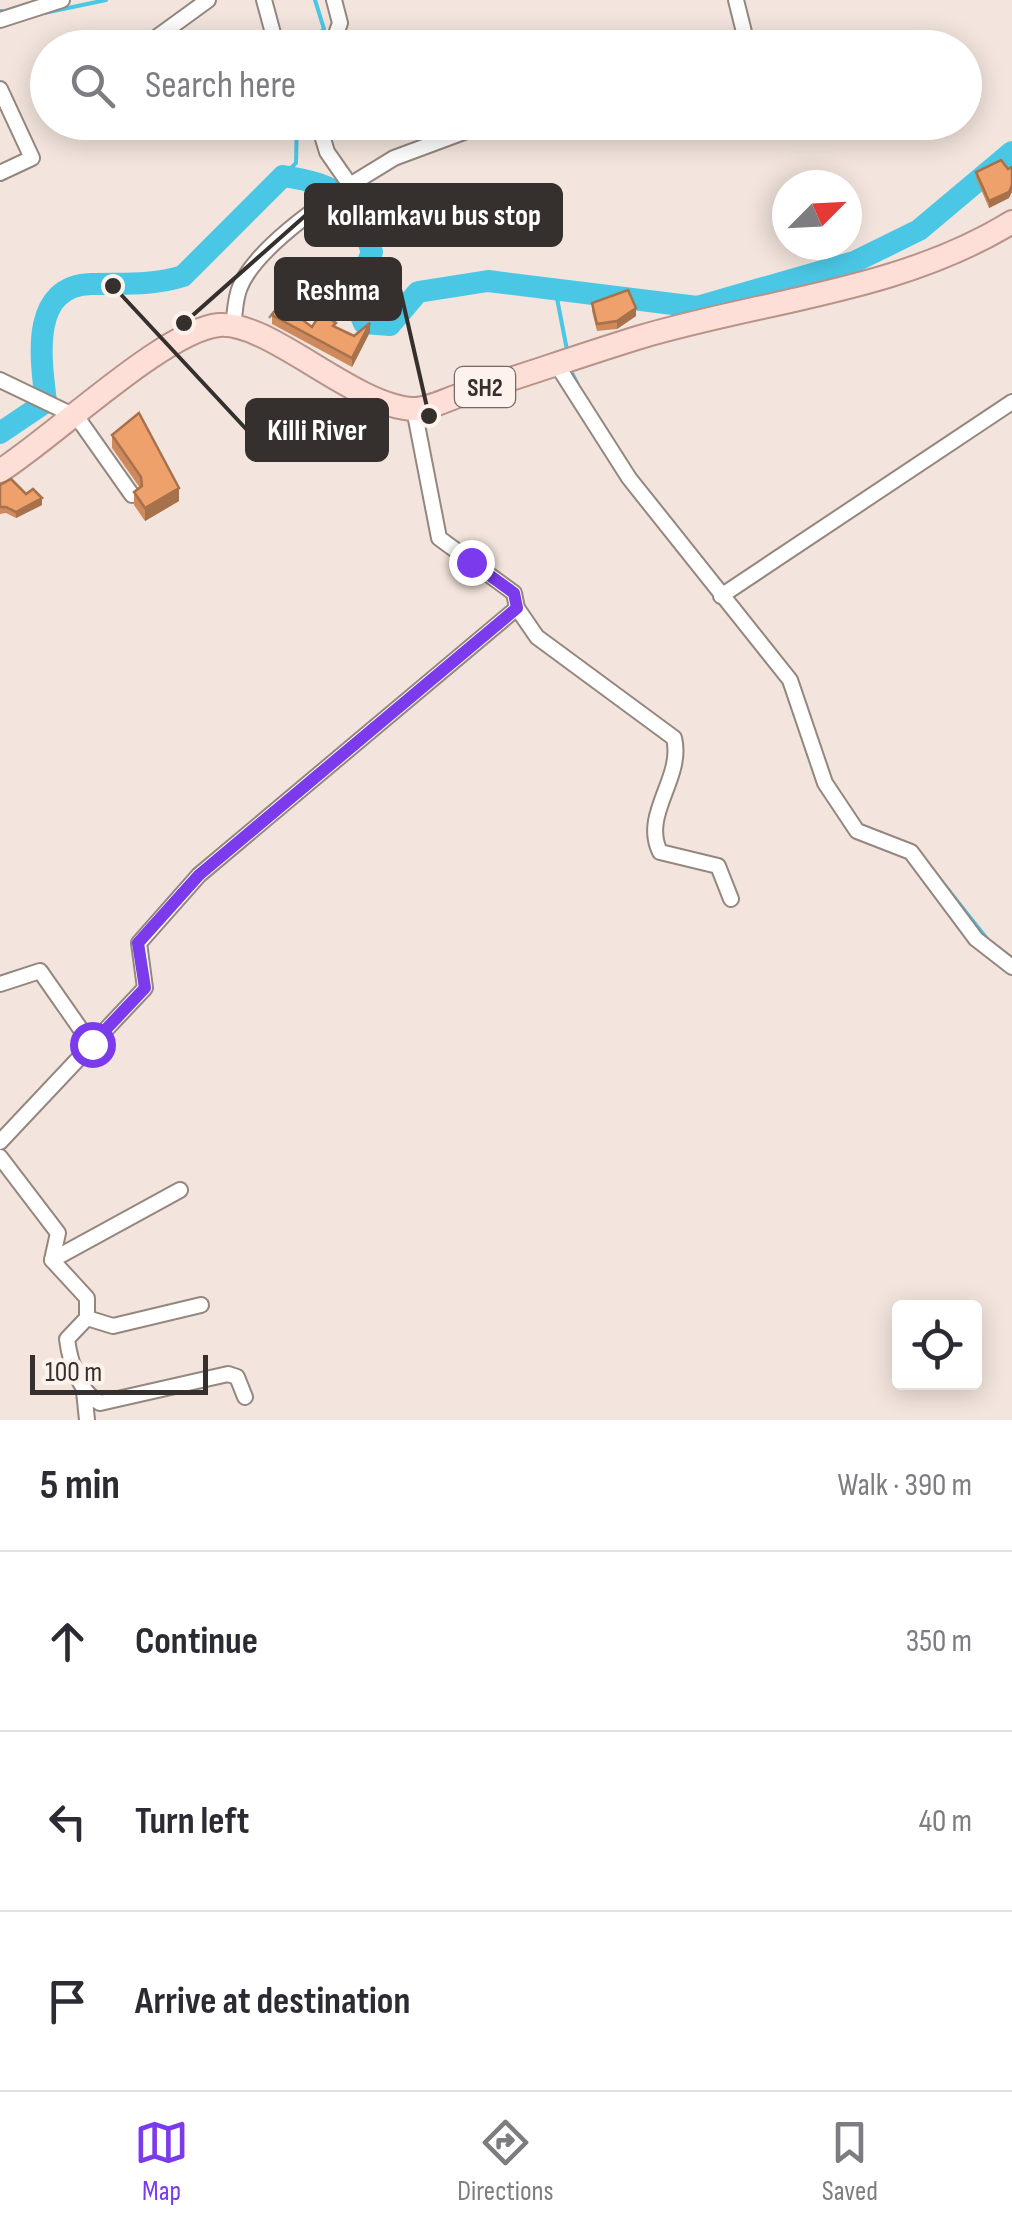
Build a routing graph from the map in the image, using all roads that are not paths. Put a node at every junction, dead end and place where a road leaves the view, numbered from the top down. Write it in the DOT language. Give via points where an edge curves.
graph roads {
  1 [pos="62,0"];
  2 [pos="208,0"];
  3 [pos="264,0"];
  4 [pos="334,0"];
  5 [pos="736,0"];
  6 [pos="0,20"];
  7 [pos="167,30"];
  8 [pos="272,30"];
  9 [pos="337,30"];
  10 [pos="744,30"];
  11 [pos="0,89"];
  12 [pos="323,140"];
  13 [pos="442,140"];
  14 [pos="0,173"];
  15 [pos="350,185"];
  16 [pos="1012,222"];
  17 [pos="233,326"];
  18 [pos="557,365"];
  19 [pos="5,382"];
  20 [pos="1012,402"];
  21 [pos="414,409"];
  22 [pos="76,416"];
  23 [pos="0,471"];
  24 [pos="132,495"];
  25 [pos="721,596"];
  26 [pos="517,608"];
  27 [pos="731,898"];
  28 [pos="1012,966"];
  29 [pos="0,984"];
  30 [pos="92,1044"];
  31 [pos="0,1142"];
  32 [pos="0,1157"];
  33 [pos="180,1190"];
  34 [pos="52,1260"];
  35 [pos="201,1305"];
  36 [pos="87,1318"];
  37 [pos="84,1390"];
  38 [pos="246,1397"];
  39 [pos="88,1420"];
  1 -- 6 [label="street"];
  2 -- 7 [label="street"];
  3 -- 8 [label="street"];
  4 -- 9 [label="street"];
  5 -- 10 [label="street"];
  11 -- 14 [label="street" via="32,158"];
  12 -- 15 [label="street"];
  13 -- 15 [label="street" via="394,158"];
  15 -- 17 [label="street" via="251,268 238,289"];
  16 -- 18 [label="main road, SH2" via="952,254 860,284 683,324"];
  17 -- 21 [label="main road, SH2" via="320,372"];
  17 -- 22 [label="main road" via="184,336"];
  18 -- 21 [label="main road, SH2"];
  18 -- 25 [label="street" via="629,478"];
  19 -- 22 [label="street"];
  20 -- 25 [label="street"];
  21 -- 26 [label="street" via="439,538 514,593"];
  22 -- 23 [label="main road"];
  22 -- 24 [label="street"];
  25 -- 28 [label="street" via="790,680 826,783 858,831 911,852 976,939"];
  26 -- 27 [label="street" via="537,637 674,738 678,756 654,838 660,852 718,866"];
  26 -- 30 [label="street" via="199,875 138,943 145,988"];
  29 -- 30 [label="street" via="40,971"];
  30 -- 31 [label="street"];
  32 -- 34 [label="street" via="58,1233"];
  33 -- 34 [label="street"];
  34 -- 36 [label="street" via="87,1298"];
  35 -- 36 [label="street" via="112,1326"];
  36 -- 37 [label="street" via="67,1339"];
  37 -- 38 [label="street" via="100,1403 228,1374 237,1377"];
  37 -- 39 [label="street"];
}
